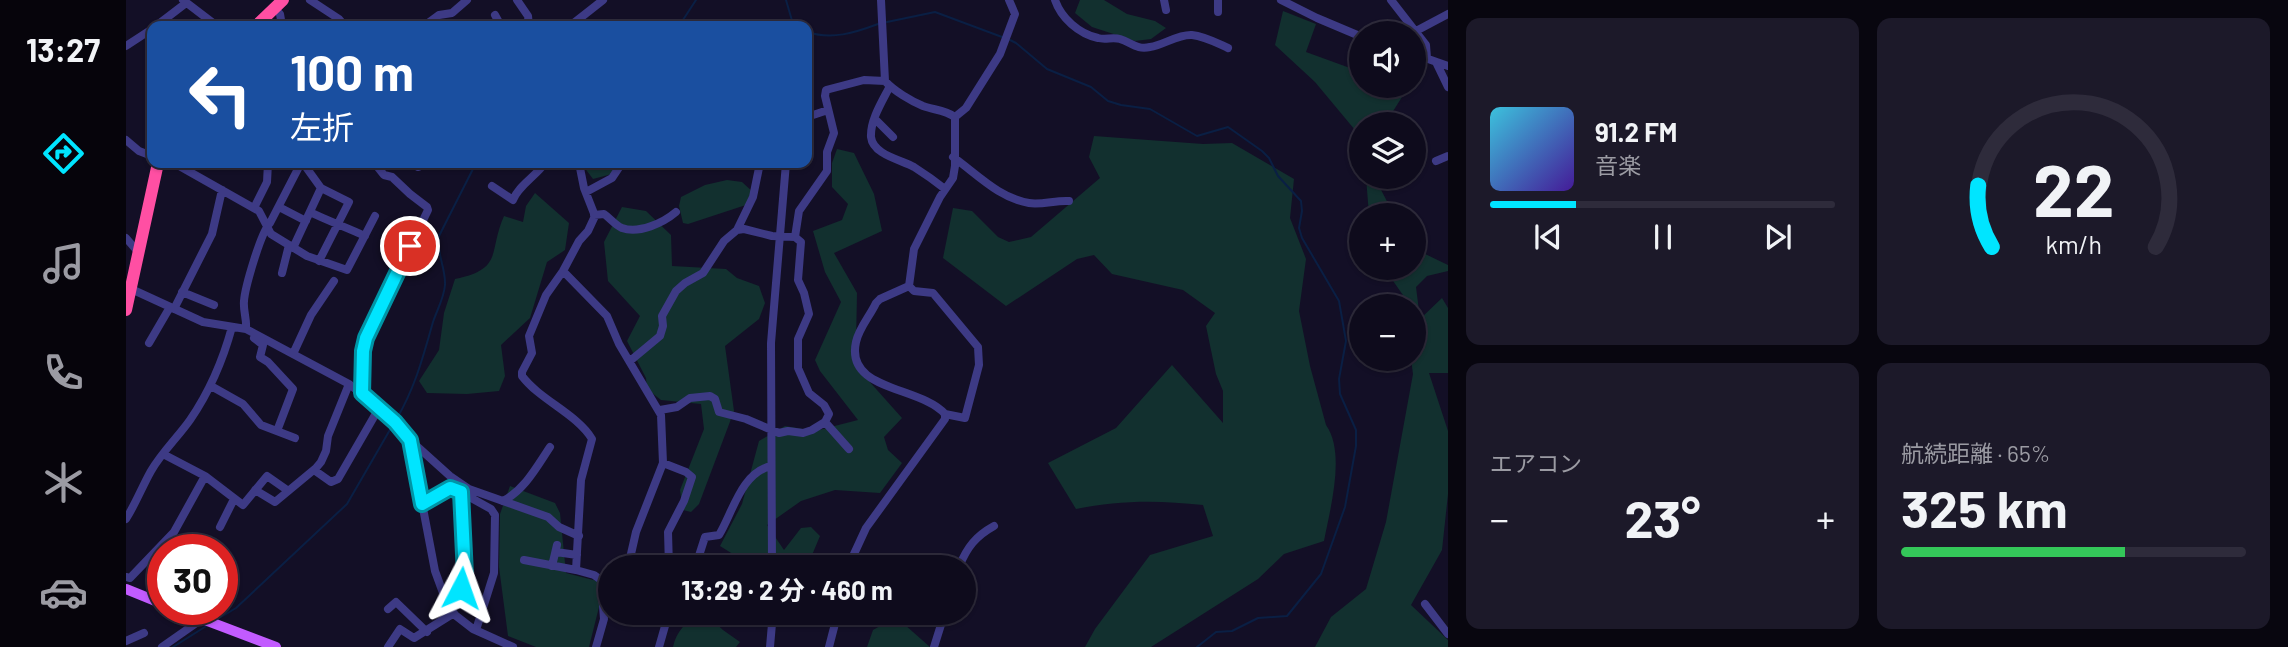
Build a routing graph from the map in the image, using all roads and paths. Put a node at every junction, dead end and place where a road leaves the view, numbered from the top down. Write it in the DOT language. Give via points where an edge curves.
graph roads {
  1 [pos="310,0"];
  2 [pos="467,0"];
  3 [pos="517,0"];
  4 [pos="603,0"];
  5 [pos="881,0"];
  6 [pos="1009,0"];
  7 [pos="1055,0"];
  8 [pos="1218,0"];
  9 [pos="1281,0"];
  10 [pos="1391,0"];
  11 [pos="185,1"];
  12 [pos="1291,2"];
  13 [pos="278,4"];
  14 [pos="1218,12"];
  15 [pos="1448,13"];
  16 [pos="495,15"];
  17 [pos="161,21"];
  18 [pos="211,21"];
  19 [pos="261,21"];
  20 [pos="341,21"];
  21 [pos="431,21"];
  22 [pos="498,21"];
  23 [pos="528,21"];
  24 [pos="576,21"];
  25 [pos="1408,21"];
  26 [pos="1426,25"];
  27 [pos="1349,31"];
  28 [pos="147,32"];
  29 [pos="1426,45"];
  30 [pos="126,46"];
  31 [pos="1228,48"];
  32 [pos="1426,58"];
  33 [pos="1432,60"];
  34 [pos="1448,66"];
  35 [pos="888,83"];
  36 [pos="1448,86"];
  37 [pos="828,110"];
  38 [pos="812,115"];
  39 [pos="955,117"];
  40 [pos="875,119"];
  41 [pos="893,137"];
  42 [pos="126,140"];
  43 [pos="147,154"];
  44 [pos="1448,156"];
  45 [pos="953,157"];
  46 [pos="1436,161"];
  47 [pos="157,168"];
  48 [pos="183,168"];
  49 [pos="268,168"];
  50 [pos="299,168"];
  51 [pos="306,168"];
  52 [pos="378,168"];
  53 [pos="541,168"];
  54 [pos="580,168"];
  55 [pos="619,168"];
  56 [pos="759,168"];
  57 [pos="786,168"];
  58 [pos="492,186"];
  59 [pos="321,188"];
  60 [pos="945,189"];
  61 [pos="222,190"];
  62 [pos="586,192"];
  63 [pos="1069,201"];
  64 [pos="279,207"];
  65 [pos="254,208"];
  66 [pos="310,212"];
  67 [pos="676,212"];
  68 [pos="594,215"];
  69 [pos="375,216"];
  70 [pos="306,221"];
  71 [pos="336,225"];
  72 [pos="266,227"];
  73 [pos="737,230"];
  74 [pos="365,236"];
  75 [pos="779,237"];
  76 [pos="795,237"];
  77 [pos="126,238"];
  78 [pos="291,246"];
  79 [pos="139,253"];
  80 [pos="319,261"];
  81 [pos="564,271"];
  82 [pos="282,273"];
  83 [pos="334,281"];
  84 [pos="909,286"];
  85 [pos="183,292"];
  86 [pos="127,298"];
  87 [pos="214,305"];
  88 [pos="172,308"];
  89 [pos="232,328"];
  90 [pos="246,329"];
  91 [pos="149,343"];
  92 [pos="293,354"];
  93 [pos="630,361"];
  94 [pos="349,384"];
  95 [pos="211,386"];
  96 [pos="362,393"];
  97 [pos="379,408"];
  98 [pos="660,410"];
  99 [pos="945,414"];
  100 [pos="825,422"];
  101 [pos="771,430"];
  102 [pos="277,431"];
  103 [pos="295,438"];
  104 [pos="410,440"];
  105 [pos="550,447"];
  106 [pos="849,449"];
  107 [pos="163,454"];
  108 [pos="663,463"];
  109 [pos="771,466"];
  110 [pos="314,470"];
  111 [pos="205,476"];
  112 [pos="255,490"];
  113 [pos="287,490"];
  114 [pos="461,492"];
  115 [pos="234,499"];
  116 [pos="503,501"];
  117 [pos="422,504"];
  118 [pos="126,519"];
  119 [pos="994,526"];
  120 [pos="220,527"];
  121 [pos="579,536"];
  122 [pos="577,555"];
  123 [pos="631,555"];
  124 [pos="669,555"];
  125 [pos="699,555"];
  126 [pos="772,555"];
  127 [pos="854,555"];
  128 [pos="965,555"];
  129 [pos="524,560"];
  130 [pos="552,566"];
  131 [pos="576,570"];
  132 [pos="126,578"];
  133 [pos="598,578"];
  134 [pos="126,589"];
  135 [pos="147,598"];
  136 [pos="1424,604"];
  137 [pos="388,609"];
  138 [pos="452,610"];
  139 [pos="193,625"];
  140 [pos="218,625"];
  141 [pos="602,625"];
  142 [pos="665,625"];
  143 [pos="772,625"];
  144 [pos="835,625"];
  145 [pos="941,625"];
  146 [pos="476,630"];
  147 [pos="427,632"];
  148 [pos="144,633"];
  149 [pos="1448,634"];
  150 [pos="126,641"];
  151 [pos="492,643"];
  152 [pos="162,647"];
  153 [pos="276,647"];
  154 [pos="390,647"];
  155 [pos="513,647"];
  156 [pos="596,647"];
  157 [pos="659,647"];
  158 [pos="770,647"];
  159 [pos="829,647"];
  160 [pos="934,647"];
  1 -- 20 [label="street"];
  2 -- 21 [label="street" via="452,13"];
  3 -- 23 [label="street"];
  4 -- 24 [label="street"];
  5 -- 35 [label="street"];
  6 -- 39 [label="street" via="1015,14 1007,41 973,99"];
  7 -- 31 [label="street" via="1072,24 1099,38 1119,39 1142,48 1191,35"];
  8 -- 14 [label="street"];
  9 -- 12 [label="street"];
  10 -- 25 [label="street"];
  11 -- 17 [label="street"];
  11 -- 18 [label="street"];
  12 -- 27 [label="street"];
  13 -- 19 [label="highway"];
  15 -- 26 [label="street"];
  16 -- 22 [label="street"];
  28 -- 30 [label="street"];
  29 -- 33 [label="street"];
  32 -- 33 [label="street"];
  33 -- 34 [label="street"];
  33 -- 36 [label="street"];
  35 -- 37 [label="street" via="864,80 830,87 825,96"];
  35 -- 39 [label="street" via="925,106"];
  35 -- 40 [label="street"];
  37 -- 38 [label="street"];
  37 -- 76 [label="street" via="834,133 827,171 799,211"];
  39 -- 45 [label="street"];
  40 -- 41 [label="street"];
  40 -- 60 [label="street" via="873,142"];
  42 -- 43 [label="street"];
  44 -- 46 [label="street"];
  45 -- 60 [label="street" via="953,178"];
  45 -- 63 [label="street" via="994,189 1015,198 1031,203"];
  47 -- 79 [label="highway"];
  48 -- 61 [label="street"];
  49 -- 65 [label="street" via="267,182"];
  50 -- 64 [label="street"];
  51 -- 59 [label="street"];
  52 -- 96 [label="street" via="428,210 366,338"];
  53 -- 58 [label="street" via="513,200"];
  54 -- 62 [label="street"];
  55 -- 62 [label="street" via="612,178"];
  56 -- 73 [label="street" via="753,197"];
  57 -- 75 [label="street"];
  59 -- 66 [label="street"];
  59 -- 71 [label="street" via="349,202"];
  60 -- 84 [label="street" via="914,249"];
  61 -- 65 [label="street"];
  61 -- 85 [label="street" via="212,234"];
  62 -- 68 [label="street"];
  64 -- 70 [label="street"];
  64 -- 72 [label="street"];
  65 -- 72 [label="street"];
  66 -- 70 [label="street"];
  66 -- 71 [label="street"];
  67 -- 68 [label="street" via="656,226 626,229 604,214"];
  68 -- 81 [label="street"];
  69 -- 74 [label="street"];
  70 -- 78 [label="street"];
  71 -- 74 [label="street"];
  71 -- 80 [label="street"];
  72 -- 78 [label="street"];
  72 -- 90 [label="street" via="244,301"];
  73 -- 75 [label="street"];
  73 -- 93 [label="street" via="703,273 676,290 662,316 660,336"];
  74 -- 80 [label="street" via="347,270"];
  75 -- 76 [label="street"];
  75 -- 101 [label="street" via="771,343"];
  76 -- 100 [label="street" via="801,242 798,280 809,314 798,339 798,368 808,393 826,409"];
  77 -- 79 [label="street"];
  78 -- 80 [label="street"];
  78 -- 82 [label="street"];
  79 -- 86 [label="highway"];
  81 -- 93 [label="street" via="607,316"];
  81 -- 121 [label="street" via="546,295 529,336 531,353 522,376 592,439 581,480"];
  83 -- 92 [label="street"];
  84 -- 99 [label="street" via="933,293 978,347 979,365 965,418"];
  84 -- 99 [label="street" via="876,303 858,335 855,358 873,381 919,396"];
  85 -- 87 [label="street"];
  85 -- 88 [label="street"];
  86 -- 88 [label="street"];
  88 -- 89 [label="street"];
  88 -- 91 [label="street"];
  89 -- 90 [label="street"];
  89 -- 95 [label="street"];
  89 -- 102 [label="street" via="263,345 260,357 293,389"];
  90 -- 92 [label="street"];
  92 -- 94 [label="street"];
  93 -- 98 [label="street"];
  94 -- 96 [label="street"];
  94 -- 110 [label="street" via="326,452"];
  95 -- 102 [label="street" via="243,404 261,425"];
  95 -- 107 [label="street"];
  96 -- 97 [label="street"];
  97 -- 104 [label="street"];
  97 -- 110 [label="street" via="338,479 331,482"];
  98 -- 101 [label="street" via="710,396 719,412"];
  98 -- 108 [label="street"];
  99 -- 127 [label="street" via="866,528"];
  100 -- 101 [label="street" via="803,433"];
  100 -- 106 [label="street"];
  101 -- 109 [label="street"];
  102 -- 103 [label="street"];
  104 -- 116 [label="street" via="469,489"];
  104 -- 117 [label="street"];
  105 -- 116 [label="street" via="524,486"];
  107 -- 111 [label="street"];
  107 -- 118 [label="street"];
  108 -- 123 [label="street"];
  108 -- 124 [label="street" via="692,477 668,532"];
  109 -- 125 [label="street" via="761,468 743,489 719,535 705,537"];
  109 -- 126 [label="street"];
  110 -- 113 [label="street"];
  111 -- 115 [label="street"];
  111 -- 132 [label="street" via="174,532"];
  112 -- 113 [label="street" via="275,502"];
  112 -- 113 [label="street" via="269,476"];
  112 -- 115 [label="street" via="243,505"];
  114 -- 117 [label="street" via="450,488"];
  114 -- 138 [label="street" via="465,575"];
  114 -- 146 [label="street" via="495,515 494,573"];
  115 -- 120 [label="street"];
  116 -- 121 [label="street" via="548,517"];
  117 -- 138 [label="street" via="439,587"];
  119 -- 128 [label="street" via="978,535"];
  121 -- 122 [label="street"];
  122 -- 130 [label="street" via="556,549"];
  122 -- 131 [label="street"];
  129 -- 130 [label="street"];
  130 -- 131 [label="street"];
  131 -- 133 [label="street"];
  134 -- 135 [label="main road"];
  136 -- 149 [label="street"];
  137 -- 147 [label="street" via="396,602"];
  138 -- 146 [label="street"];
  138 -- 147 [label="street"];
  139 -- 152 [label="street"];
  140 -- 153 [label="main road"];
  141 -- 156 [label="street"];
  142 -- 157 [label="street"];
  143 -- 158 [label="street"];
  144 -- 159 [label="street"];
  145 -- 160 [label="street"];
  146 -- 151 [label="street"];
  147 -- 154 [label="street" via="412,639 400,629"];
  148 -- 150 [label="street"];
  151 -- 155 [label="street"];
}
